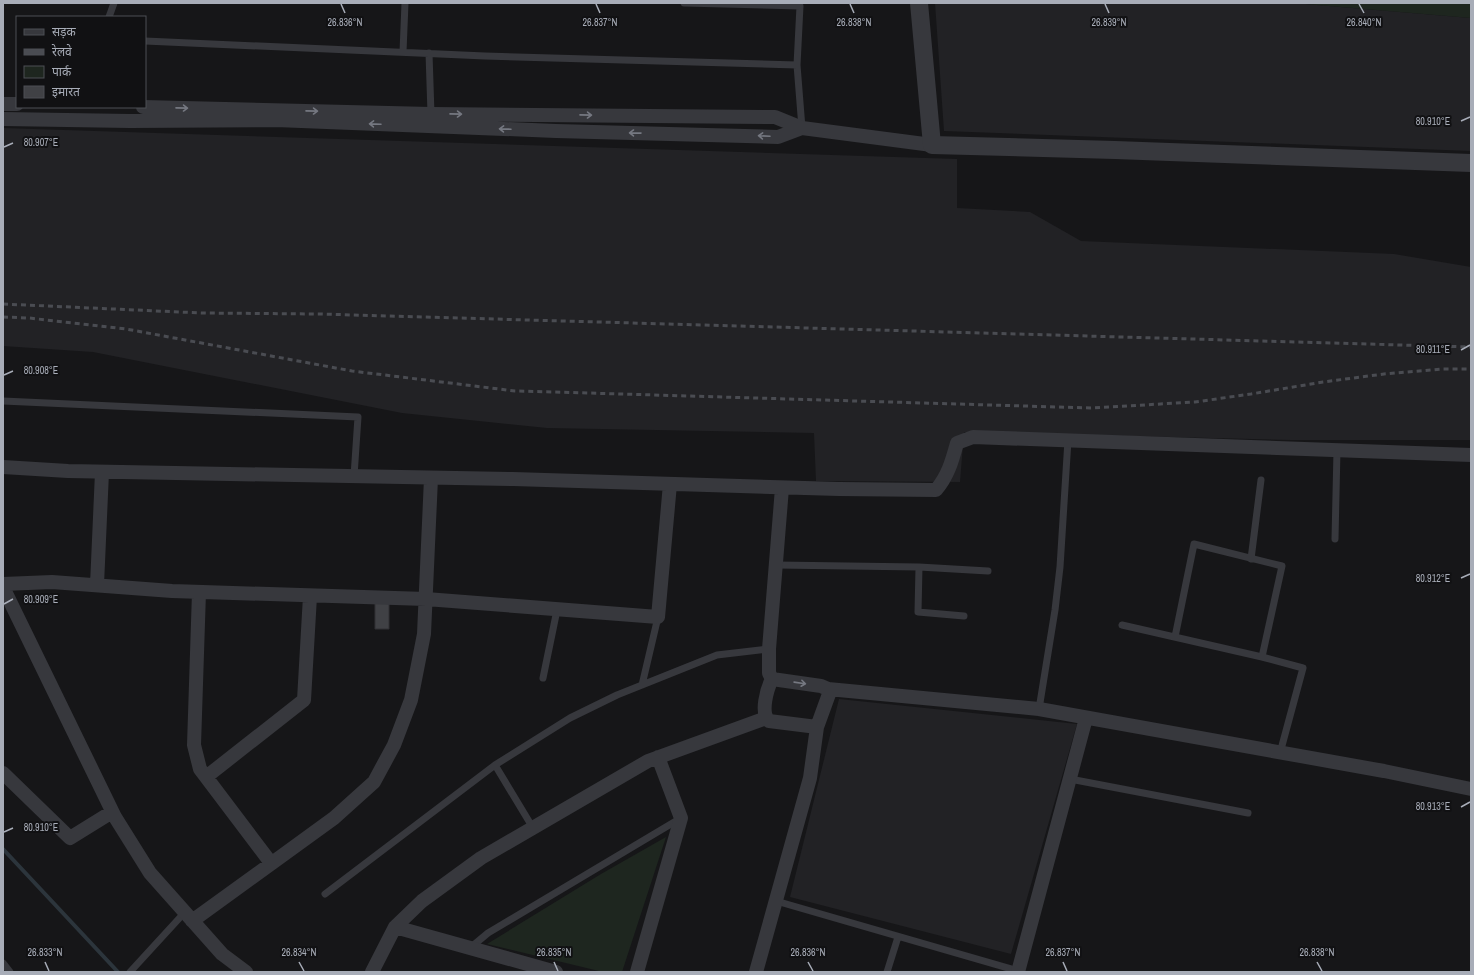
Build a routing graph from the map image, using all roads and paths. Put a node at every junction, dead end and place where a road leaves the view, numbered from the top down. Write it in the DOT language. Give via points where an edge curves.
graph roads {
  1 [pos="114,3"];
  2 [pos="405,3"];
  3 [pos="684,3"];
  4 [pos="920,3"];
  5 [pos="109,16"];
  6 [pos="146,41"];
  7 [pos="403,52"];
  8 [pos="429,53"];
  9 [pos="797,65"];
  10 [pos="3,104"];
  11 [pos="16,104"];
  12 [pos="146,107"];
  13 [pos="432,114"];
  14 [pos="3,119"];
  15 [pos="802,128"];
  16 [pos="932,145"];
  17 [pos="1471,163"];
  18 [pos="3,401"];
  19 [pos="1068,440"];
  20 [pos="1337,450"];
  21 [pos="1471,455"];
  22 [pos="3,467"];
  23 [pos="102,472"];
  24 [pos="354,476"];
  25 [pos="431,478"];
  26 [pos="1261,480"];
  27 [pos="670,484"];
  28 [pos="782,488"];
  29 [pos="1335,539"];
  30 [pos="1251,559"];
  31 [pos="777,565"];
  32 [pos="919,567"];
  33 [pos="988,571"];
  34 [pos="3,585"];
  35 [pos="97,585"];
  36 [pos="199,592"];
  37 [pos="310,596"];
  38 [pos="426,600"];
  39 [pos="557,610"];
  40 [pos="964,616"];
  41 [pos="658,617"];
  42 [pos="1122,626"];
  43 [pos="1175,637"];
  44 [pos="769,649"];
  45 [pos="1262,657"];
  46 [pos="543,678"];
  47 [pos="772,680"];
  48 [pos="642,685"];
  49 [pos="828,689"];
  50 [pos="1039,709"];
  51 [pos="766,718"];
  52 [pos="1086,718"];
  53 [pos="817,727"];
  54 [pos="1280,753"];
  55 [pos="658,757"];
  56 [pos="495,765"];
  57 [pos="3,773"];
  58 [pos="206,777"];
  59 [pos="1070,779"];
  60 [pos="1471,789"];
  61 [pos="112,812"];
  62 [pos="1248,813"];
  63 [pos="681,818"];
  64 [pos="533,828"];
  65 [pos="271,863"];
  66 [pos="325,894"];
  67 [pos="776,901"];
  68 [pos="188,916"];
  69 [pos="395,927"];
  70 [pos="898,936"];
  71 [pos="470,948"];
  72 [pos="3,963"];
  73 [pos="132,971"];
  74 [pos="10,972"];
  75 [pos="246,972"];
  76 [pos="372,972"];
  77 [pos="556,972"];
  78 [pos="638,972"];
  79 [pos="756,972"];
  80 [pos="887,972"];
  81 [pos="1018,972"];
  1 -- 5 [label="lane"];
  2 -- 7 [label="lane"];
  3 -- 9 [label="lane" via="800,6"];
  4 -- 16 [label="street"];
  6 -- 7 [label="lane"];
  7 -- 8 [label="lane"];
  8 -- 9 [label="lane"];
  8 -- 13 [label="lane"];
  9 -- 15 [label="lane"];
  10 -- 11 [label="street"];
  12 -- 13 [label="street, one-way"];
  13 -- 15 [label="street, one-way" via="775,117"];
  15 -- 14 [label="street, one-way" via="778,137 276,120"];
  15 -- 16 [label="street"];
  16 -- 17 [label="street"];
  18 -- 24 [label="lane" via="358,417"];
  19 -- 20 [label="street"];
  19 -- 28 [label="street" via="973,437 957,443 950,468 936,490"];
  19 -- 50 [label="lane" via="1060,567"];
  20 -- 21 [label="street"];
  20 -- 29 [label="lane"];
  22 -- 23 [label="street"];
  23 -- 24 [label="street"];
  23 -- 35 [label="street"];
  24 -- 25 [label="street"];
  25 -- 27 [label="street"];
  25 -- 38 [label="street"];
  26 -- 30 [label="lane"];
  27 -- 28 [label="street"];
  27 -- 41 [label="street"];
  28 -- 31 [label="street"];
  30 -- 43 [label="lane" via="1194,544"];
  30 -- 45 [label="lane" via="1282,566"];
  31 -- 32 [label="lane"];
  31 -- 44 [label="street"];
  32 -- 33 [label="lane"];
  32 -- 40 [label="lane" via="918,612"];
  34 -- 35 [label="street" via="52,582"];
  34 -- 61 [label="street"];
  35 -- 36 [label="street"];
  36 -- 37 [label="street"];
  36 -- 58 [label="street" via="194,745 200,769"];
  37 -- 38 [label="street"];
  37 -- 58 [label="street" via="304,700"];
  38 -- 39 [label="street"];
  38 -- 65 [label="street" via="424,634 411,700 394,745 374,782 334,818"];
  39 -- 41 [label="street"];
  39 -- 46 [label="lane"];
  41 -- 48 [label="lane"];
  42 -- 43 [label="lane"];
  43 -- 45 [label="lane"];
  44 -- 47 [label="street" via="769,673"];
  44 -- 48 [label="lane" via="717,655"];
  45 -- 54 [label="lane" via="1303,668"];
  47 -- 49 [label="street, one-way"];
  47 -- 51 [label="street" via="768,687 764,714"];
  48 -- 56 [label="lane" via="570,718"];
  49 -- 50 [label="street"];
  49 -- 53 [label="street" via="829,694"];
  50 -- 52 [label="street"];
  51 -- 53 [label="street" via="769,721"];
  51 -- 55 [label="street"];
  52 -- 54 [label="street"];
  52 -- 59 [label="street"];
  53 -- 67 [label="street" via="810,778"];
  54 -- 60 [label="street"];
  55 -- 63 [label="street"];
  55 -- 64 [label="street"];
  56 -- 64 [label="lane"];
  56 -- 66 [label="lane"];
  57 -- 61 [label="street" via="70,838"];
  58 -- 65 [label="street"];
  59 -- 62 [label="lane"];
  59 -- 81 [label="street"];
  61 -- 68 [label="street" via="150,872"];
  63 -- 71 [label="lane" via="488,933"];
  63 -- 78 [label="street"];
  64 -- 69 [label="street" via="481,858 422,901"];
  65 -- 68 [label="street"];
  67 -- 70 [label="lane"];
  67 -- 79 [label="street"];
  68 -- 73 [label="lane"];
  68 -- 75 [label="street" via="222,954"];
  69 -- 71 [label="street"];
  69 -- 76 [label="street"];
  70 -- 80 [label="lane"];
  70 -- 81 [label="lane"];
  71 -- 77 [label="street"];
  72 -- 74 [label="lane"];
}
